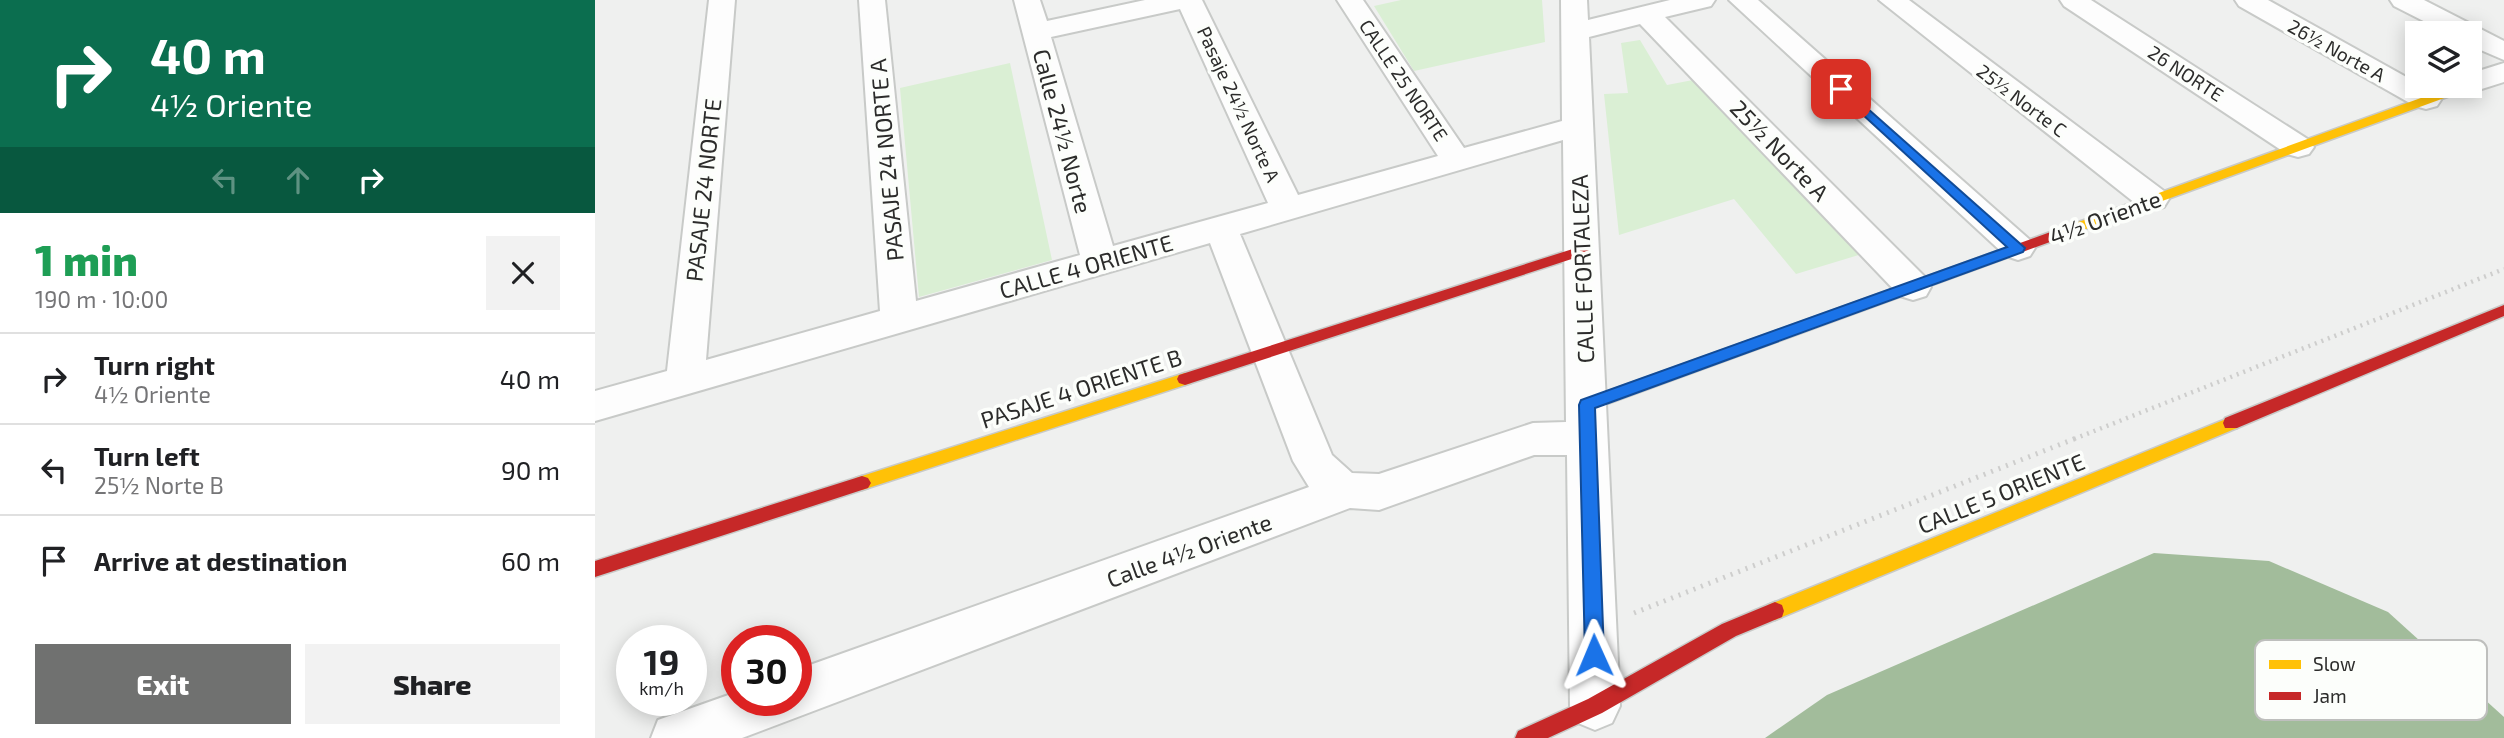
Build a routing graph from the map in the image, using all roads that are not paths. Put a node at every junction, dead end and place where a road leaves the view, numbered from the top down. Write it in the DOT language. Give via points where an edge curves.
graph roads {
  1 [pos="722,0"];
  2 [pos="872,0"];
  3 [pos="1027,0"];
  4 [pos="1182,0"];
  5 [pos="1189,0"];
  6 [pos="1350,0"];
  7 [pos="1702,0"];
  8 [pos="1742,0"];
  9 [pos="1892,0"];
  10 [pos="2073,0"];
  11 [pos="2248,0"];
  12 [pos="2403,0"];
  13 [pos="1646,14"];
  14 [pos="1575,16"];
  15 [pos="2443,21"];
  16 [pos="1036,32"];
  17 [pos="2482,41"];
  18 [pos="2504,52"];
  19 [pos="2504,72"];
  20 [pos="2482,80"];
  21 [pos="2431,98"];
  22 [pos="2426,100"];
  23 [pos="1578,126"];
  24 [pos="2298,146"];
  25 [pos="1457,161"];
  26 [pos="2152,199"];
  27 [pos="1288,209"];
  28 [pos="1221,228"];
  29 [pos="2018,248"];
  30 [pos="1582,251"];
  31 [pos="1100,263"];
  32 [pos="1913,287"];
  33 [pos="2504,310"];
  34 [pos="899,320"];
  35 [pos="1270,351"];
  36 [pos="685,381"];
  37 [pos="595,406"];
  38 [pos="1587,421"];
  39 [pos="1347,490"];
  40 [pos="595,569"];
  41 [pos="812,688"];
  42 [pos="1595,706"];
  43 [pos="736,716"];
  44 [pos="676,738"];
  45 [pos="1525,738"];
  1 -- 36 [label="street, PASAJE 24 NORTE"];
  2 -- 34 [label="street, PASAJE 24 NORTE A"];
  3 -- 16 [label="street, Calle 24½ Norte"];
  4 -- 16 [label="street"];
  5 -- 27 [label="street, Pasaje 24½ Norte A"];
  6 -- 25 [label="street, CALLE 25 NORTE"];
  7 -- 13 [label="street"];
  8 -- 29 [label="street"];
  9 -- 26 [label="street, 25½ Norte C"];
  10 -- 24 [label="street, 26 NORTE"];
  11 -- 22 [label="street, 26½ Norte A"];
  12 -- 15 [label="street"];
  13 -- 14 [label="street"];
  13 -- 32 [label="street, 25½ Norte A"];
  14 -- 23 [label="street, CALLE FORTALEZA"];
  16 -- 31 [label="street, Calle 24½ Norte"];
  17 -- 18 [label="street"];
  19 -- 20 [label="street, 4½ Oriente"];
  21 -- 22 [label="street, 4½ Oriente"];
  22 -- 24 [label="street, 4½ Oriente"];
  23 -- 25 [label="street, CALLE 4 ORIENTE"];
  23 -- 30 [label="street, CALLE FORTALEZA"];
  24 -- 26 [label="street, 4½ Oriente"];
  25 -- 27 [label="street, CALLE 4 ORIENTE"];
  26 -- 29 [label="street, 4½ Oriente"];
  27 -- 28 [label="street, CALLE 4 ORIENTE"];
  28 -- 31 [label="street, CALLE 4 ORIENTE"];
  28 -- 35 [label="street"];
  29 -- 32 [label="street, 4½ Oriente"];
  30 -- 35 [label="street, PASAJE 4 ORIENTE B"];
  30 -- 38 [label="street, CALLE FORTALEZA"];
  31 -- 34 [label="street, CALLE 4 ORIENTE"];
  32 -- 38 [label="street, 4½ Oriente"];
  33 -- 42 [label="street, CALLE 5 ORIENTE" via="1729,630"];
  34 -- 36 [label="street, CALLE 4 ORIENTE"];
  35 -- 39 [label="street" via="1321,474"];
  35 -- 40 [label="street, PASAJE 4 ORIENTE B"];
  36 -- 37 [label="street, CALLE 4 ORIENTE"];
  38 -- 39 [label="street, Calle 4½ Oriente" via="1379,492"];
  38 -- 42 [label="street, CALLE FORTALEZA"];
  39 -- 41 [label="street, Calle 4½ Oriente"];
  42 -- 45 [label="street, CALLE 5 ORIENTE"];
  43 -- 44 [label="street"];
}
